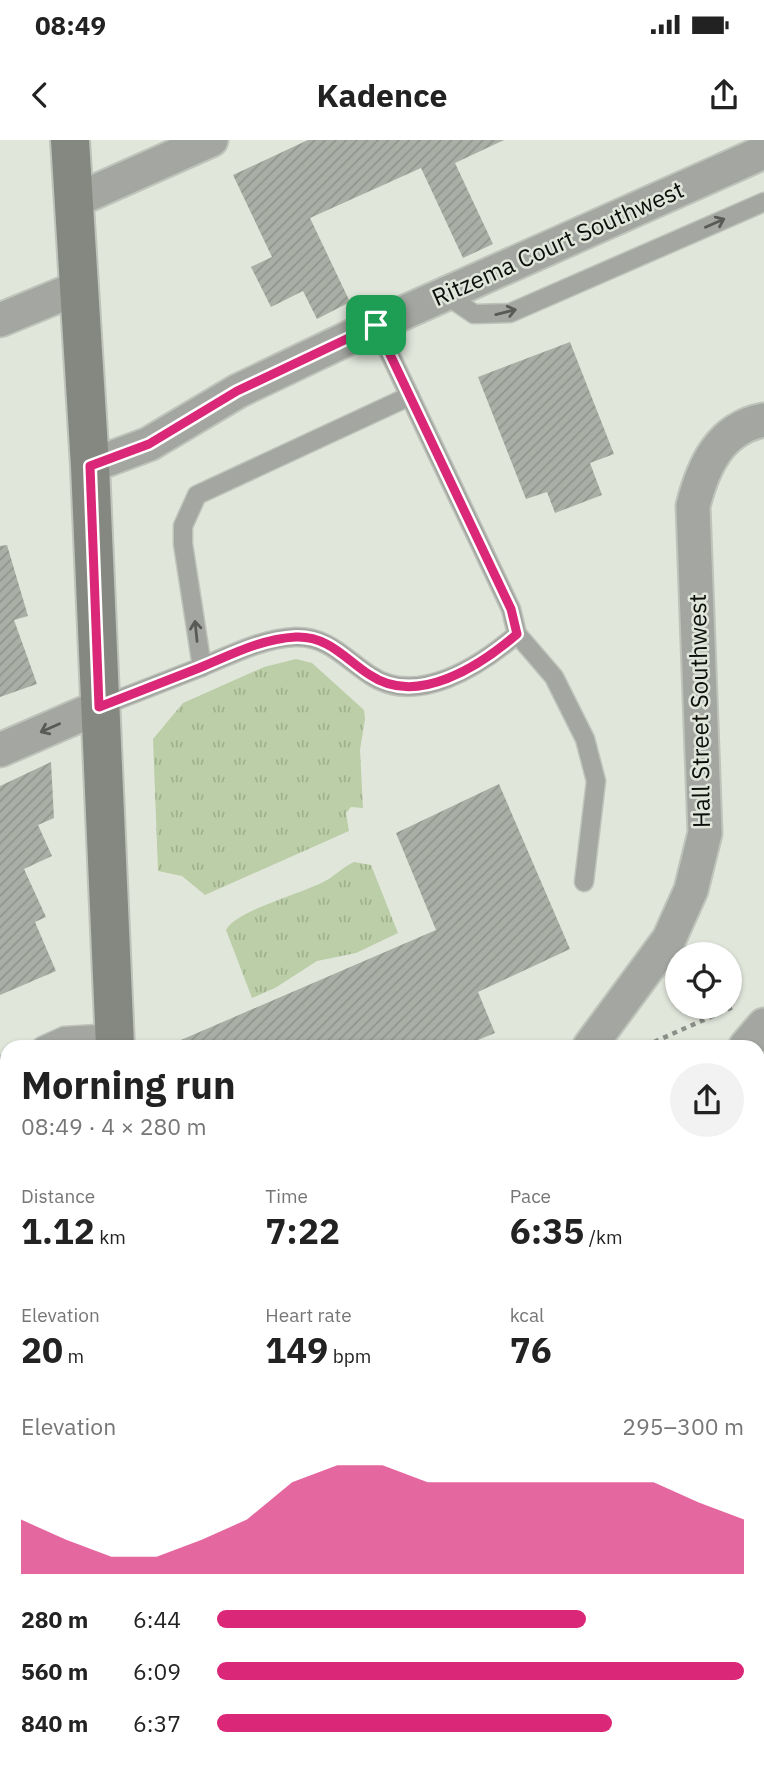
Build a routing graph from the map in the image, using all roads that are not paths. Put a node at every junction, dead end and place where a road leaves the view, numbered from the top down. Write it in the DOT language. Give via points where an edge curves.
graph roads {
  1 [pos="70,140"];
  2 [pos="211,140"];
  3 [pos="764,152"];
  4 [pos="75,201"];
  5 [pos="764,202"];
  6 [pos="80,287"];
  7 [pos="445,294"];
  8 [pos="0,320"];
  9 [pos="376,325"];
  10 [pos="410,396"];
  11 [pos="764,420"];
  12 [pos="90,466"];
  13 [pos="517,634"];
  14 [pos="202,667"];
  15 [pos="99,707"];
  16 [pos="0,750"];
  17 [pos="584,882"];
  18 [pos="753,1014"];
  19 [pos="55,1040"];
  20 [pos="115,1040"];
  21 [pos="594,1040"];
  22 [pos="747,1040"];
  1 -- 4 [label="main road"];
  2 -- 4 [label="street"];
  3 -- 7 [label="street, Ritzema Court Southwest"];
  4 -- 6 [label="main road"];
  7 -- 5 [label="lane, one-way" via="474,314 510,313"];
  6 -- 8 [label="street"];
  6 -- 12 [label="main road"];
  7 -- 9 [label="street, Ritzema Court Southwest"];
  9 -- 10 [label="lane"];
  9 -- 12 [label="street, Ritzema Court Southwest" via="237,391 149,444"];
  10 -- 13 [label="lane" via="511,609"];
  14 -- 10 [label="lane, one-way" via="183,544 183,526 197,495"];
  11 -- 21 [label="street, Hall Street Southwest" via="749,423 720,443 701,475 693,506 705,833 691,890 669,939"];
  12 -- 15 [label="main road"];
  13 -- 14 [label="lane" via="491,657 455,675 410,689 379,681 331,644 298,637 262,641"];
  13 -- 17 [label="lane" via="554,677 596,781"];
  14 -- 15 [label="lane"];
  15 -- 16 [label="street, one-way"];
  15 -- 20 [label="main road"];
  18 -- 22 [label="street"];
  19 -- 20 [label="lane" via="64,1036"];
}
